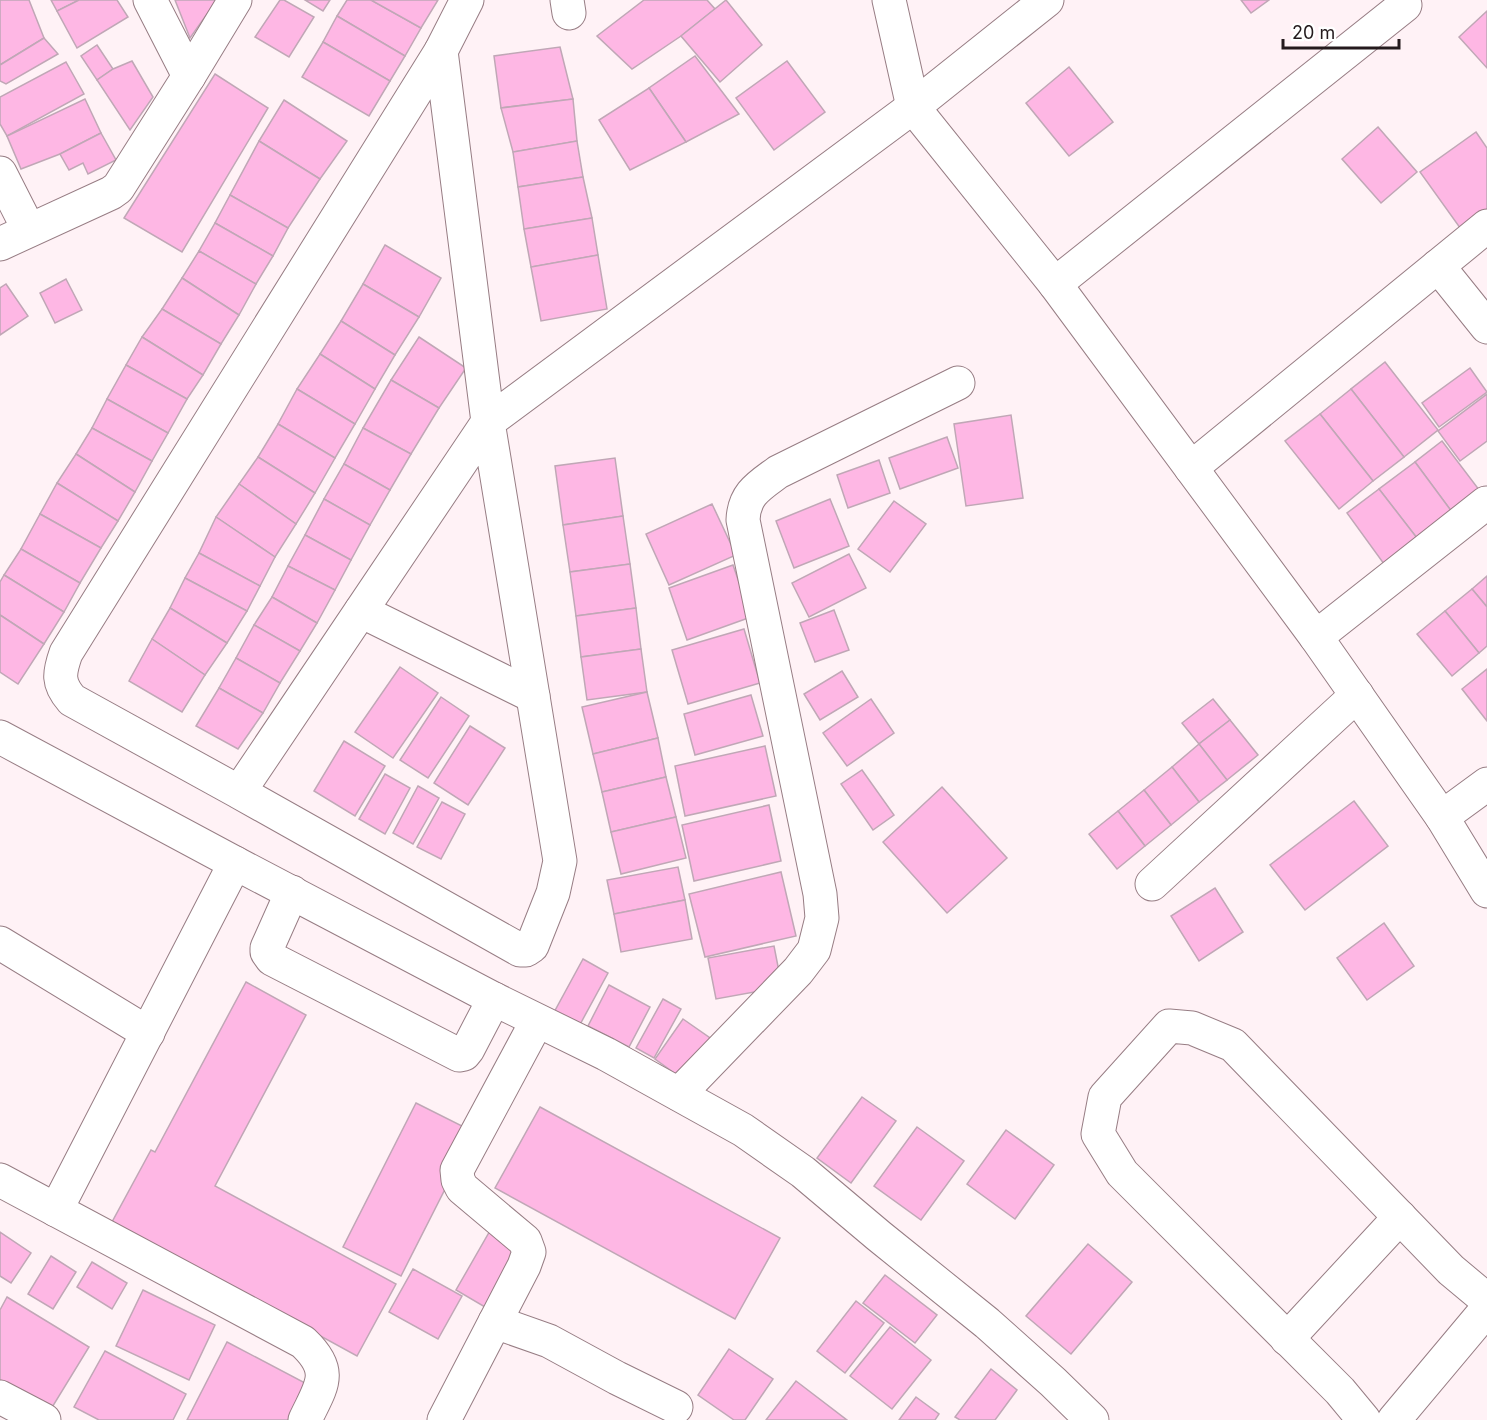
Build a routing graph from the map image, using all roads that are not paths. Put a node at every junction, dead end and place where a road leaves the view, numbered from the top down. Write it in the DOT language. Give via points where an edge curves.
graph roads {
  1 [pos="150,0"];
  2 [pos="235,0"];
  3 [pos="467,0"];
  4 [pos="889,0"];
  5 [pos="1047,0"];
  6 [pos="1405,5"];
  7 [pos="441,51"];
  8 [pos="189,76"];
  9 [pos="913,107"];
  10 [pos="0,173"];
  11 [pos="1487,226"];
  12 [pos="14,237"];
  13 [pos="1438,266"];
  14 [pos="1054,284"];
  15 [pos="1487,327"];
  16 [pos="958,383"];
  17 [pos="488,422"];
  18 [pos="1191,468"];
  19 [pos="1486,503"];
  20 [pos="361,611"];
  21 [pos="1316,637"];
  22 [pos="1357,695"];
  23 [pos="533,696"];
  24 [pos="0,737"];
  25 [pos="1487,784"];
  26 [pos="239,792"];
  27 [pos="1442,817"];
  28 [pos="235,863"];
  29 [pos="1152,884"];
  30 [pos="1487,891"];
  31 [pos="292,892"];
  32 [pos="0,943"];
  33 [pos="495,999"];
  34 [pos="537,1021"];
  35 [pos="148,1033"];
  36 [pos="679,1094"];
  37 [pos="0,1180"];
  38 [pos="56,1210"];
  39 [pos="1400,1217"];
  40 [pos="1487,1300"];
  41 [pos="1487,1309"];
  42 [pos="495,1322"];
  43 [pos="1287,1339"];
  44 [pos="0,1397"];
  45 [pos="676,1407"];
  46 [pos="44,1420"];
  47 [pos="305,1420"];
  48 [pos="444,1420"];
  49 [pos="1092,1420"];
  50 [pos="1364,1420"];
  51 [pos="1394,1420"];
  1 -- 8 [label="street"];
  2 -- 8 [label="street"];
  3 -- 7 [label="street"];
  4 -- 9 [label="street"];
  5 -- 9 [label="street"];
  6 -- 14 [label="street"];
  7 -- 17 [label="street"];
  7 -- 26 [label="street" via="66,653 61,668 60,680 72,700"];
  8 -- 12 [label="street" via="118,188"];
  9 -- 14 [label="street"];
  9 -- 17 [label="street"];
  10 -- 12 [label="street"];
  11 -- 13 [label="street"];
  13 -- 15 [label="street"];
  13 -- 18 [label="street"];
  14 -- 18 [label="street"];
  16 -- 36 [label="street" via="778,472 747,499 743,520 822,918 814,950 798,971"];
  17 -- 20 [label="street"];
  17 -- 23 [label="street"];
  18 -- 21 [label="street"];
  19 -- 21 [label="street"];
  20 -- 23 [label="street"];
  20 -- 26 [label="street"];
  21 -- 22 [label="street"];
  22 -- 27 [label="street"];
  22 -- 29 [label="street"];
  23 -- 26 [label="street" via="560,861 554,892 532,946 526,950"];
  24 -- 28 [label="street"];
  25 -- 27 [label="street"];
  27 -- 30 [label="street"];
  28 -- 31 [label="street"];
  28 -- 35 [label="street"];
  31 -- 33 [label="street"];
  31 -- 33 [label="street" via="267,948 272,959 459,1055 468,1049"];
  32 -- 35 [label="street"];
  33 -- 34 [label="street"];
  34 -- 36 [label="street"];
  34 -- 42 [label="street" via="457,1170 462,1188 525,1241 529,1252"];
  35 -- 38 [label="street"];
  36 -- 49 [label="street" via="803,1172 987,1323"];
  37 -- 38 [label="street"];
  38 -- 47 [label="street" via="303,1342 315,1353 323,1369 321,1386"];
  39 -- 40 [label="street" via="1451,1270"];
  39 -- 43 [label="street"];
  39 -- 43 [label="street" via="1233,1045 1192,1028 1170,1026 1106,1097 1098,1134 1122,1173"];
  41 -- 51 [label="street"];
  42 -- 45 [label="street" via="549,1341"];
  42 -- 48 [label="street"];
  43 -- 50 [label="street"];
  44 -- 46 [label="street"];
}
